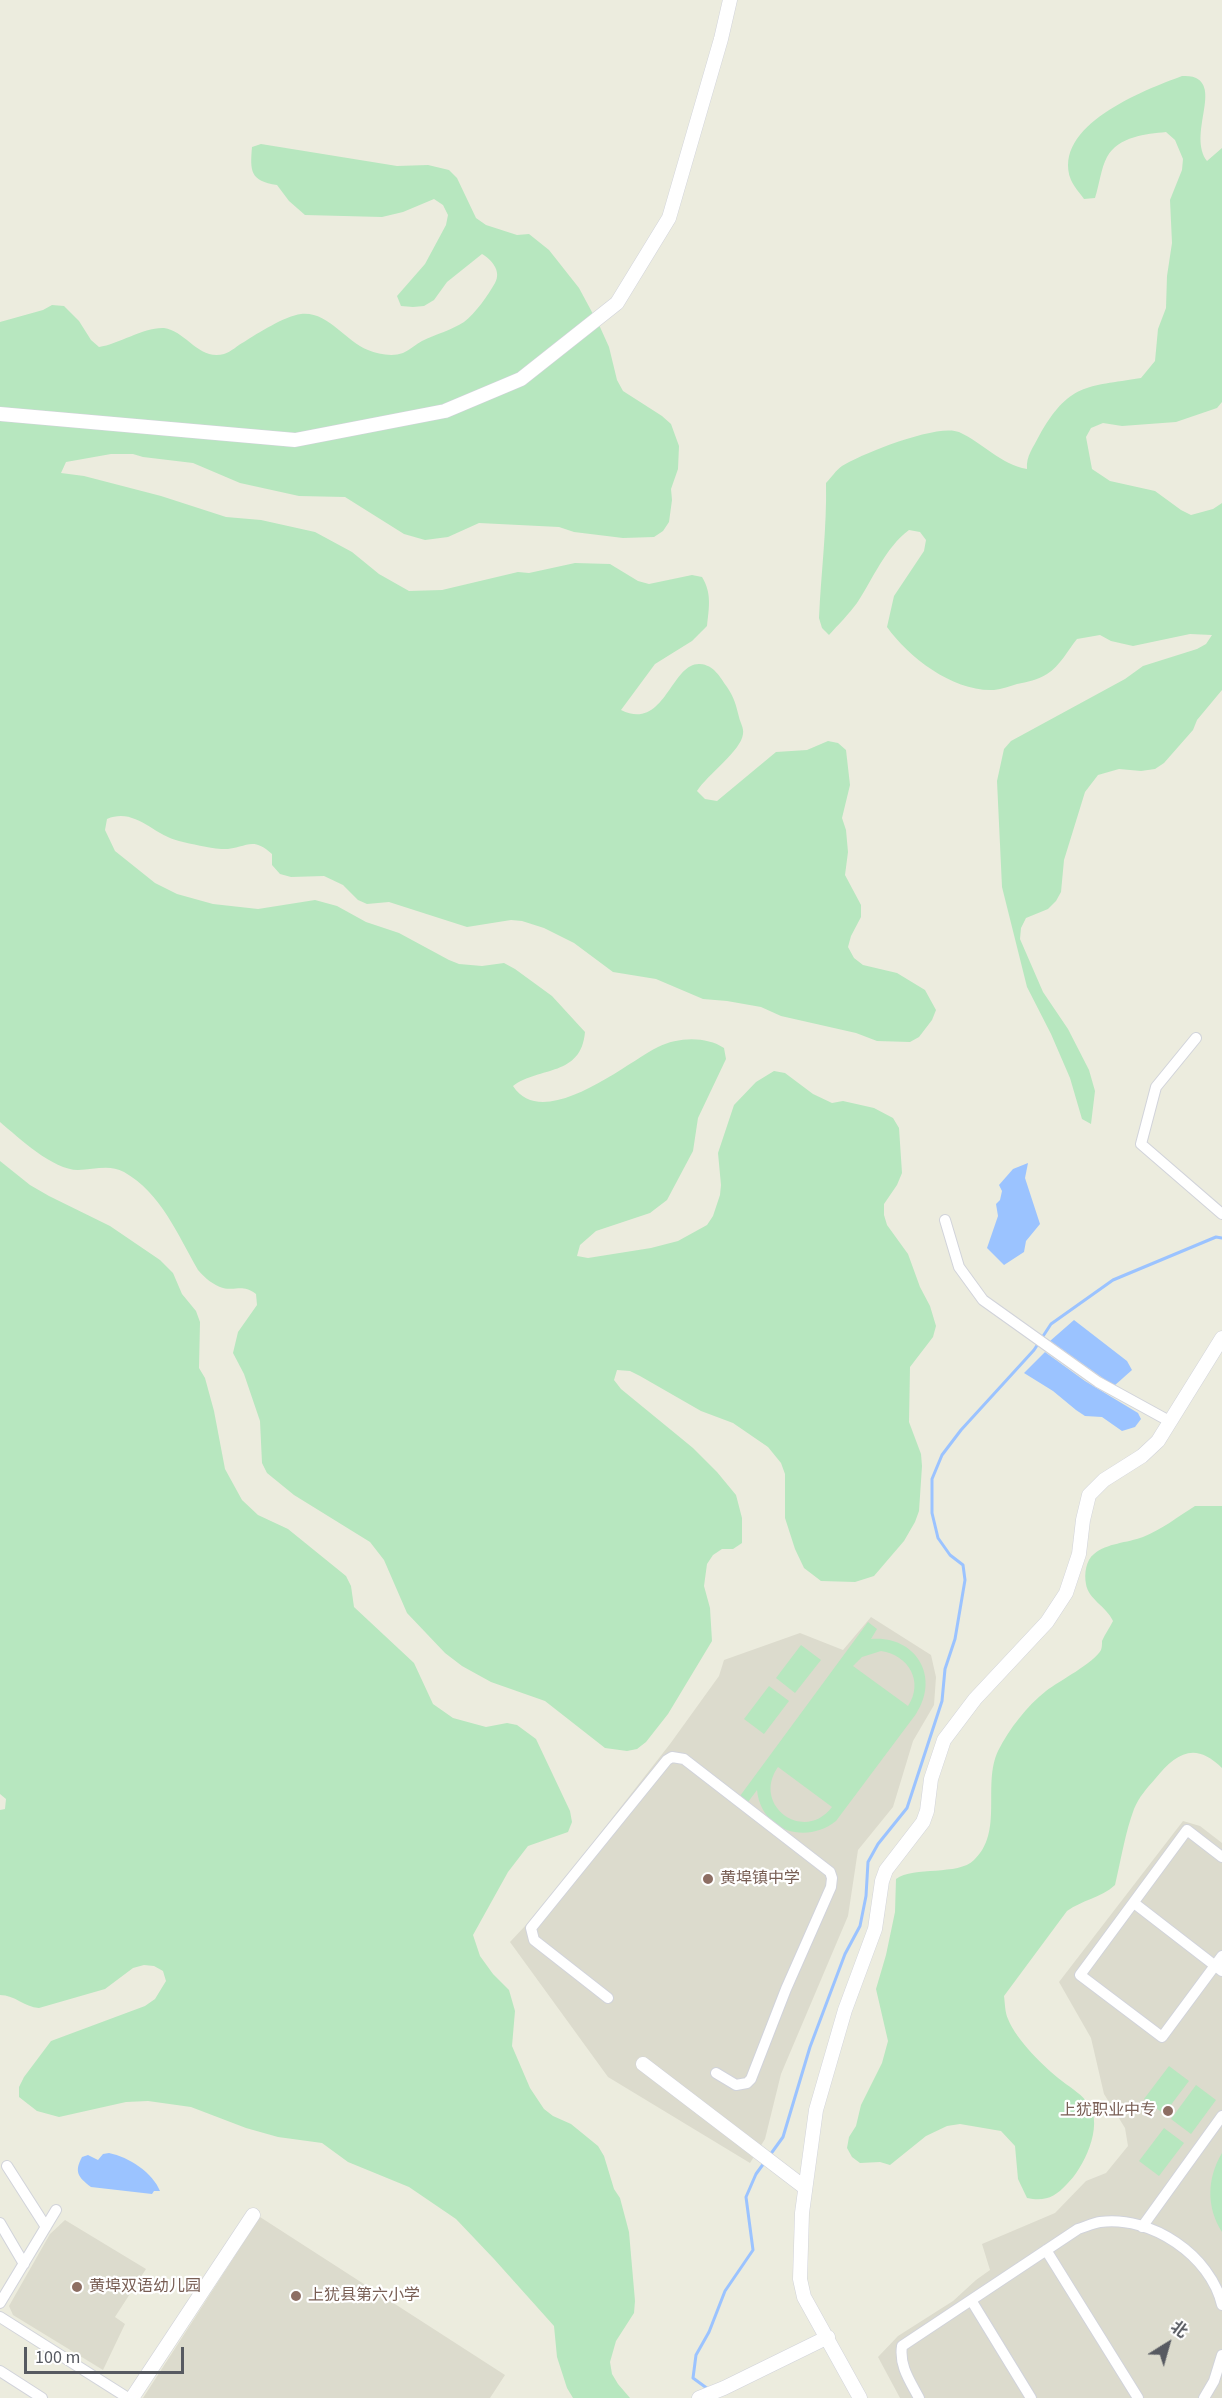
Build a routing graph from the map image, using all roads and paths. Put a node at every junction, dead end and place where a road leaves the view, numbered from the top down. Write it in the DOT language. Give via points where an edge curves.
graph roads {
  1 [pos="730,0"];
  2 [pos="0,414"];
  3 [pos="1196,1038"];
  4 [pos="1222,1214"];
  5 [pos="945,1220"];
  6 [pos="1222,1338"];
  7 [pos="1171,1422"];
  8 [pos="1222,1857"];
  9 [pos="1134,1903"];
  10 [pos="1222,1956"];
  11 [pos="1218,1968"];
  12 [pos="608,1998"];
  13 [pos="643,2064"];
  14 [pos="716,2073"];
  15 [pos="1222,2116"];
  16 [pos="7,2166"];
  17 [pos="804,2187"];
  18 [pos="56,2210"];
  19 [pos="252,2215"];
  20 [pos="0,2223"];
  21 [pos="1142,2226"];
  22 [pos="46,2227"];
  23 [pos="1046,2250"];
  24 [pos="24,2264"];
  25 [pos="971,2300"];
  26 [pos="0,2301"];
  27 [pos="1222,2305"];
  28 [pos="0,2317"];
  29 [pos="828,2337"];
  30 [pos="1222,2355"];
  31 [pos="0,2371"];
  32 [pos="42,2398"];
  33 [pos="130,2398"];
  34 [pos="700,2398"];
  35 [pos="860,2398"];
  36 [pos="919,2398"];
  37 [pos="1031,2398"];
  38 [pos="1138,2398"];
  39 [pos="1204,2398"];
  1 -- 2 [label="street" via="669,218 617,303 520,379 445,411 295,440"];
  3 -- 4 [label="street" via="1156,1087 1142,1144"];
  5 -- 7 [label="street" via="959,1267 983,1300 1098,1382"];
  6 -- 7 [label="street"];
  7 -- 17 [label="street" via="1150,1449 1089,1495 1079,1554 1058,1607 975,1699 944,1740 923,1822 889,1865 882,1881 875,1929 824,2075"];
  8 -- 9 [label="street" via="1187,1830"];
  9 -- 11 [label="street"];
  9 -- 11 [label="street" via="1080,1975 1162,2037"];
  10 -- 11 [label="street"];
  12 -- 14 [label="street" via="534,1940 531,1928 667,1760 678,1756 830,1872 832,1878 751,2079 736,2085"];
  13 -- 17 [label="street"];
  15 -- 21 [label="street"];
  16 -- 22 [label="street"];
  17 -- 29 [label="street" via="800,2279 804,2296"];
  18 -- 22 [label="street"];
  19 -- 33 [label="street"];
  20 -- 24 [label="street"];
  21 -- 23 [label="street" via="1100,2222 1078,2229"];
  21 -- 27 [label="street" via="1193,2255 1214,2280"];
  22 -- 24 [label="street"];
  23 -- 25 [label="street"];
  23 -- 38 [label="street"];
  24 -- 26 [label="street"];
  25 -- 36 [label="street" via="902,2346 903,2368"];
  25 -- 37 [label="street"];
  28 -- 33 [label="street"];
  29 -- 34 [label="street"];
  29 -- 35 [label="street"];
  30 -- 39 [label="street"];
  31 -- 32 [label="street"];
}
